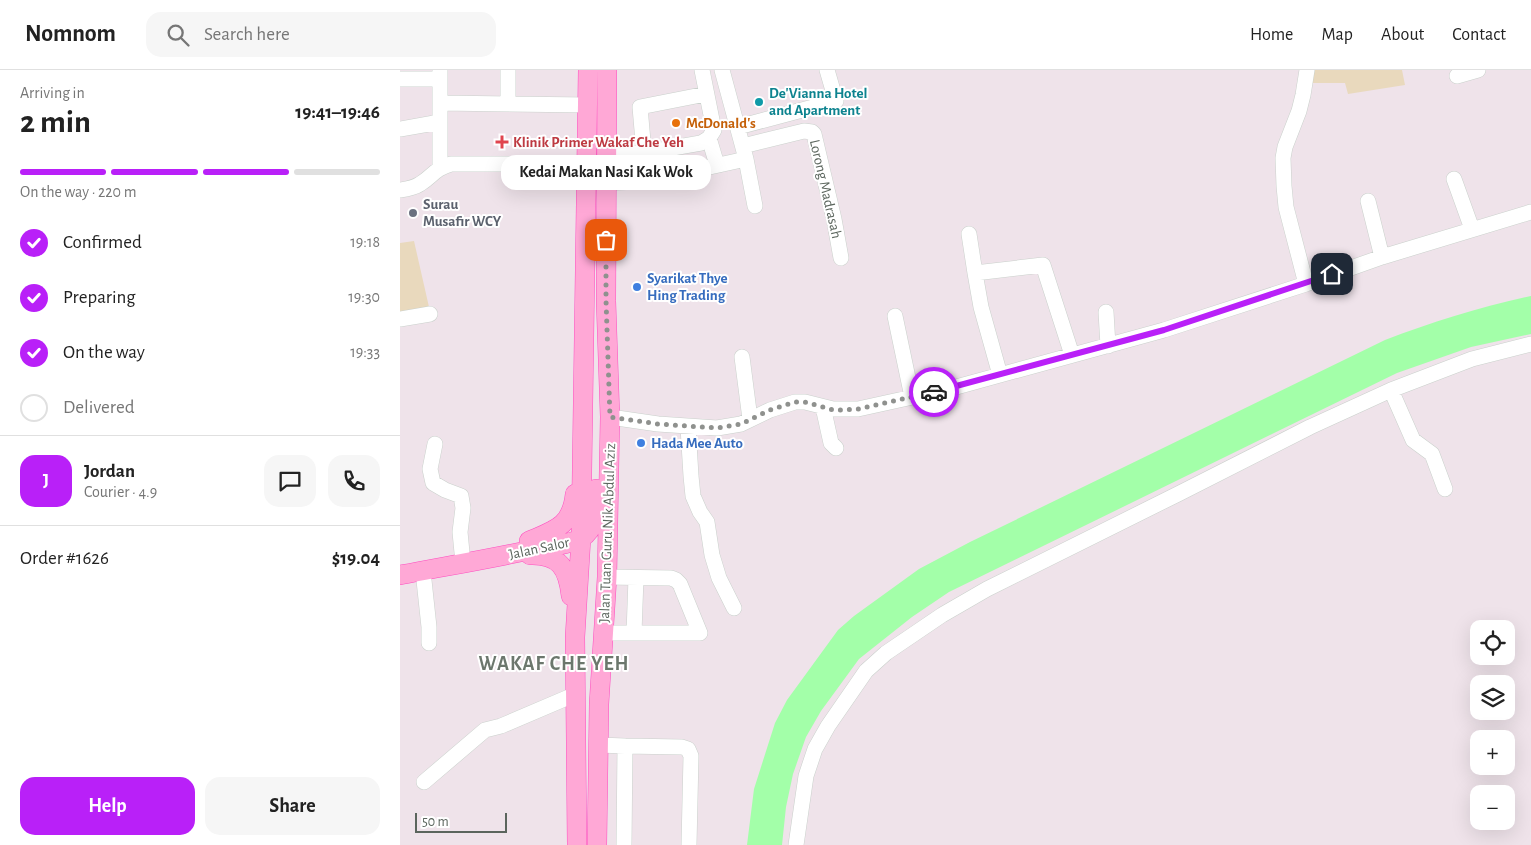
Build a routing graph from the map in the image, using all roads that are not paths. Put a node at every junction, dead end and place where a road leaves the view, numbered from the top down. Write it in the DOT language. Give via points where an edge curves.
graph roads {
  1 [pos="508,70"];
  2 [pos="588,70"];
  3 [pos="607,70"];
  4 [pos="702,70"];
  5 [pos="722,70"];
  6 [pos="827,70"];
  7 [pos="1307,70"];
  8 [pos="1478,70"];
  9 [pos="440,74"];
  10 [pos="1457,76"];
  11 [pos="400,79"];
  12 [pos="706,94"];
  13 [pos="440,103"];
  14 [pos="508,104"];
  15 [pos="587,105"];
  16 [pos="440,122"];
  17 [pos="738,128"];
  18 [pos="400,129"];
  19 [pos="709,138"];
  20 [pos="644,153"];
  21 [pos="744,153"];
  22 [pos="606,154"];
  23 [pos="586,164"];
  24 [pos="717,166"];
  25 [pos="440,167"];
  26 [pos="1454,179"];
  27 [pos="606,183"];
  28 [pos="400,190"];
  29 [pos="1368,202"];
  30 [pos="755,206"];
  31 [pos="1531,212"];
  32 [pos="1472,229"];
  33 [pos="969,234"];
  34 [pos="1382,257"];
  35 [pos="841,258"];
  36 [pos="975,273"];
  37 [pos="1306,284"];
  38 [pos="606,300"];
  39 [pos="1106,312"];
  40 [pos="430,314"];
  41 [pos="895,316"];
  42 [pos="400,319"];
  43 [pos="1531,344"];
  44 [pos="1108,346"];
  45 [pos="1072,355"];
  46 [pos="742,356"];
  47 [pos="1000,374"];
  48 [pos="1391,390"];
  49 [pos="912,397"];
  50 [pos="823,407"];
  51 [pos="610,417"];
  52 [pos="750,419"];
  53 [pos="583,422"];
  54 [pos="688,427"];
  55 [pos="435,444"];
  56 [pos="836,448"];
  57 [pos="1445,488"];
  58 [pos="581,538"];
  59 [pos="529,541"];
  60 [pos="508,555"];
  61 [pos="468,562"];
  62 [pos="423,571"];
  63 [pos="400,576"];
  64 [pos="607,577"];
  65 [pos="636,578"];
  66 [pos="734,608"];
  67 [pos="604,632"];
  68 [pos="634,633"];
  69 [pos="575,638"];
  70 [pos="429,642"];
  71 [pos="576,694"];
  72 [pos="599,704"];
  73 [pos="599,745"];
  74 [pos="625,746"];
  75 [pos="424,782"];
  76 [pos="577,845"];
  77 [pos="597,845"];
  78 [pos="624,845"];
  79 [pos="689,845"];
  80 [pos="796,845"];
  1 -- 14 [label="street"];
  2 -- 15 [label="main road, Jalan Tuan Guru Nik Abdul Aziz"];
  3 -- 22 [label="main road, Jalan Tuan Guru Nik Abdul Aziz"];
  4 -- 12 [label="street"];
  5 -- 17 [label="street"];
  6 -- 17 [label="street" via="836,101"];
  7 -- 37 [label="street" via="1303,95 1283,158 1286,206"];
  8 -- 10 [label="street"];
  9 -- 11 [label="street"];
  9 -- 13 [label="street"];
  12 -- 19 [label="street" via="714,130"];
  12 -- 20 [label="street" via="640,107"];
  13 -- 14 [label="street"];
  13 -- 16 [label="street"];
  14 -- 15 [label="street"];
  15 -- 23 [label="main road, Jalan Tuan Guru Nik Abdul Aziz"];
  16 -- 18 [label="street"];
  16 -- 25 [label="street"];
  17 -- 21 [label="street"];
  19 -- 20 [label="street" via="701,143"];
  19 -- 24 [label="street"];
  20 -- 22 [label="street"];
  21 -- 24 [label="street, Lorong Madrasah"];
  21 -- 30 [label="street"];
  21 -- 35 [label="street, Lorong Madrasah" via="804,131 814,134"];
  22 -- 27 [label="main road, Jalan Tuan Guru Nik Abdul Aziz"];
  23 -- 25 [label="street" via="451,164"];
  23 -- 53 [label="main road, Jalan Tuan Guru Nik Abdul Aziz"];
  24 -- 27 [label="street, Lorong Madrasah" via="646,181"];
  25 -- 28 [label="street" via="421,184"];
  26 -- 32 [label="street"];
  27 -- 38 [label="main road, Jalan Tuan Guru Nik Abdul Aziz"];
  29 -- 34 [label="street"];
  31 -- 32 [label="street"];
  32 -- 34 [label="street"];
  33 -- 36 [label="street"];
  34 -- 37 [label="street"];
  36 -- 45 [label="street" via="1043,265"];
  36 -- 47 [label="street" via="981,308"];
  37 -- 44 [label="street"];
  38 -- 51 [label="main road, Jalan Tuan Guru Nik Abdul Aziz"];
  38 -- 58 [label="main road" via="596,433 596,511 594,522"];
  39 -- 44 [label="street"];
  40 -- 42 [label="street"];
  41 -- 49 [label="street"];
  43 -- 48 [label="street" via="1472,359"];
  44 -- 45 [label="street"];
  45 -- 47 [label="street"];
  46 -- 52 [label="street"];
  47 -- 49 [label="street"];
  48 -- 57 [label="street" via="1413,440 1432,454"];
  48 -- 80 [label="street" via="1310,427 987,589 886,653 866,671 816,749 806,776"];
  49 -- 50 [label="street" via="858,409"];
  50 -- 52 [label="street" via="795,402"];
  50 -- 56 [label="street" via="831,442"];
  51 -- 54 [label="street"];
  51 -- 64 [label="main road, Jalan Tuan Guru Nik Abdul Aziz"];
  52 -- 54 [label="street" via="717,428"];
  53 -- 58 [label="main road, Jalan Tuan Guru Nik Abdul Aziz"];
  53 -- 59 [label="main road" via="570,515 554,531"];
  54 -- 66 [label="street" via="693,496 707,522 719,578"];
  55 -- 61 [label="street" via="430,469 434,483 461,496 460,532"];
  58 -- 59 [label="main road, Jalan Salor" via="564,534"];
  58 -- 60 [label="main road, Jalan Salor"];
  58 -- 69 [label="main road, Jalan Tuan Guru Nik Abdul Aziz"];
  58 -- 72 [label="main road" via="594,550 595,559"];
  59 -- 61 [label="main road, Jalan Salor"];
  60 -- 61 [label="main road, Jalan Salor"];
  60 -- 69 [label="main road" via="541,554 560,564 570,582"];
  61 -- 62 [label="main road, Jalan Salor"];
  62 -- 63 [label="main road, Jalan Salor"];
  62 -- 70 [label="street"];
  64 -- 65 [label="street"];
  64 -- 67 [label="main road, Jalan Tuan Guru Nik Abdul Aziz"];
  65 -- 68 [label="street"];
  65 -- 68 [label="street" via="676,580 700,633"];
  67 -- 68 [label="street"];
  67 -- 72 [label="main road, Jalan Tuan Guru Nik Abdul Aziz"];
  69 -- 71 [label="main road, Jalan Tuan Guru Nik Abdul Aziz"];
  71 -- 75 [label="street" via="485,730"];
  71 -- 76 [label="main road, Jalan Tuan Guru Nik Abdul Aziz"];
  72 -- 73 [label="main road, Jalan Tuan Guru Nik Abdul Aziz"];
  73 -- 74 [label="street"];
  73 -- 77 [label="main road, Jalan Tuan Guru Nik Abdul Aziz"];
  74 -- 78 [label="street"];
  74 -- 79 [label="street" via="682,746 688,749 691,756"];
}
